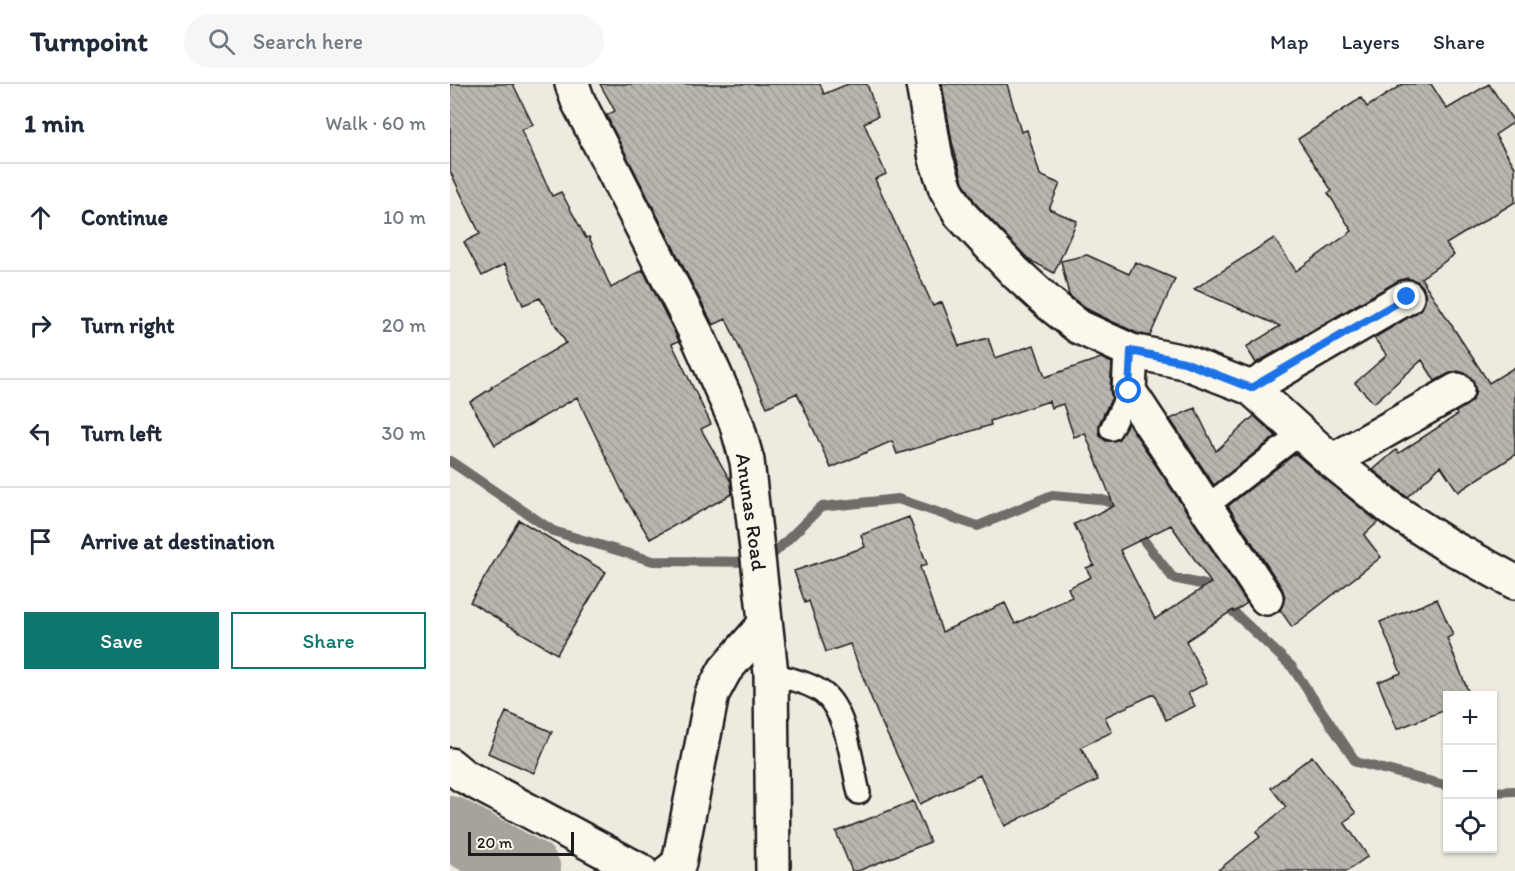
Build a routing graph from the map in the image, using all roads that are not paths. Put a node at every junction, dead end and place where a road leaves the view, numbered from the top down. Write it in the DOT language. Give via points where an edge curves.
graph roads {
  1 [pos="572,84"];
  2 [pos="923,84"];
  3 [pos="1407,297"];
  4 [pos="1131,351"];
  5 [pos="1251,388"];
  6 [pos="1457,390"];
  7 [pos="1129,391"];
  8 [pos="1111,429"];
  9 [pos="1301,433"];
  10 [pos="1332,461"];
  11 [pos="1220,496"];
  12 [pos="1515,582"];
  13 [pos="1266,598"];
  14 [pos="765,616"];
  15 [pos="771,673"];
  16 [pos="450,765"];
  17 [pos="859,794"];
  18 [pos="773,867"];
  19 [pos="641,871"];
  20 [pos="670,871"];
  1 -- 14 [label="street, Anunas Road" via="736,422 747,461"];
  2 -- 4 [label="street" via="936,159 946,189 961,215 1050,304 1079,327"];
  3 -- 5 [label="street"];
  4 -- 5 [label="street" via="1184,362"];
  4 -- 7 [label="street"];
  5 -- 9 [label="street"];
  6 -- 10 [label="street"];
  7 -- 8 [label="lane"];
  7 -- 13 [label="street"];
  9 -- 10 [label="street"];
  9 -- 11 [label="lane"];
  10 -- 12 [label="street" via="1393,510"];
  14 -- 15 [label="street, Anunas Road"];
  14 -- 20 [label="street" via="712,694 679,863"];
  15 -- 17 [label="lane" via="809,685 835,704 842,718"];
  15 -- 18 [label="street, Anunas Road"];
  16 -- 19 [label="street"];
}
